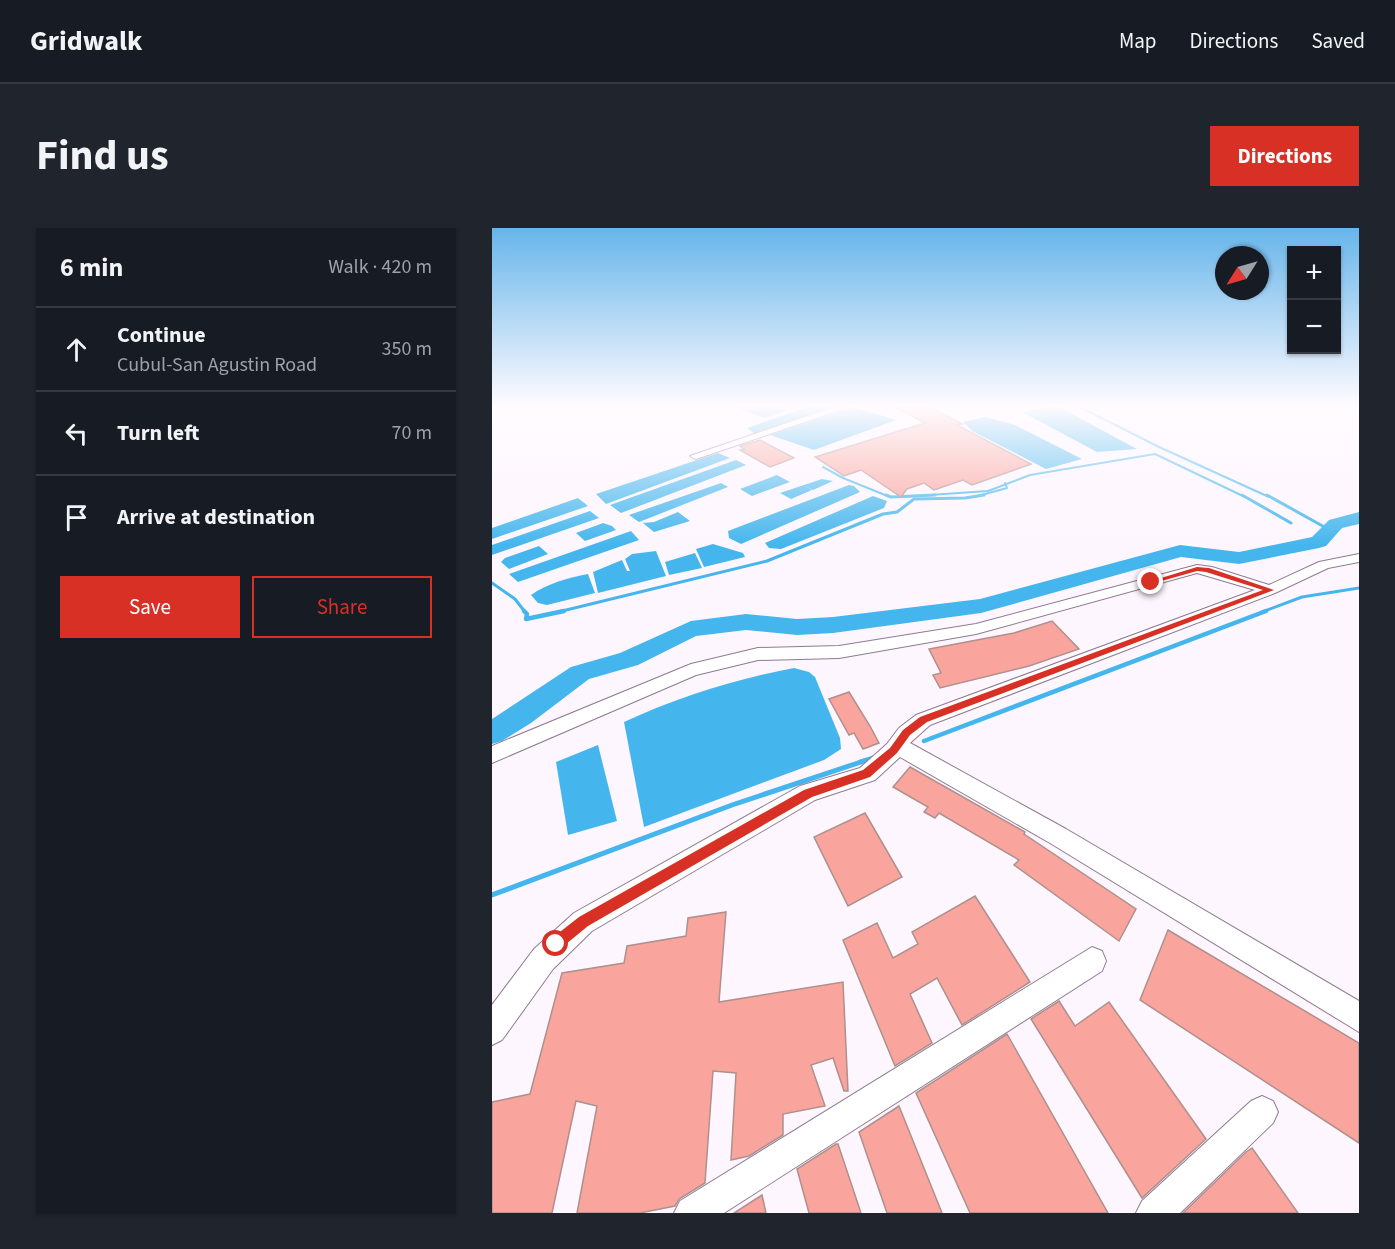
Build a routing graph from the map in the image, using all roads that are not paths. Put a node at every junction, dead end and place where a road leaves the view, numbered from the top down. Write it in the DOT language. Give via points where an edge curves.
graph roads {
  1 [pos="704,453"];
  2 [pos="695,456"];
  3 [pos="1359,558"];
  4 [pos="1270,590"];
  5 [pos="897,746"];
  6 [pos="492,755"];
  7 [pos="1092,961"];
  8 [pos="1359,1017"];
  9 [pos="492,1030"];
  10 [pos="1262,1112"];
  11 [pos="692,1213"];
  12 [pos="1154,1213"];
  1 -- 2 [label="street"];
  3 -- 4 [label="street" via="1324,566"];
  4 -- 5 [label="street" via="923,720"];
  4 -- 6 [label="street" via="1197,569 976,629 839,652 758,654 719,662 691,670"];
  5 -- 8 [label="street" via="1058,836"];
  5 -- 9 [label="street" via="867,774 808,793 583,922 535,967"];
  7 -- 11 [label="street"];
  10 -- 12 [label="street"];
}
